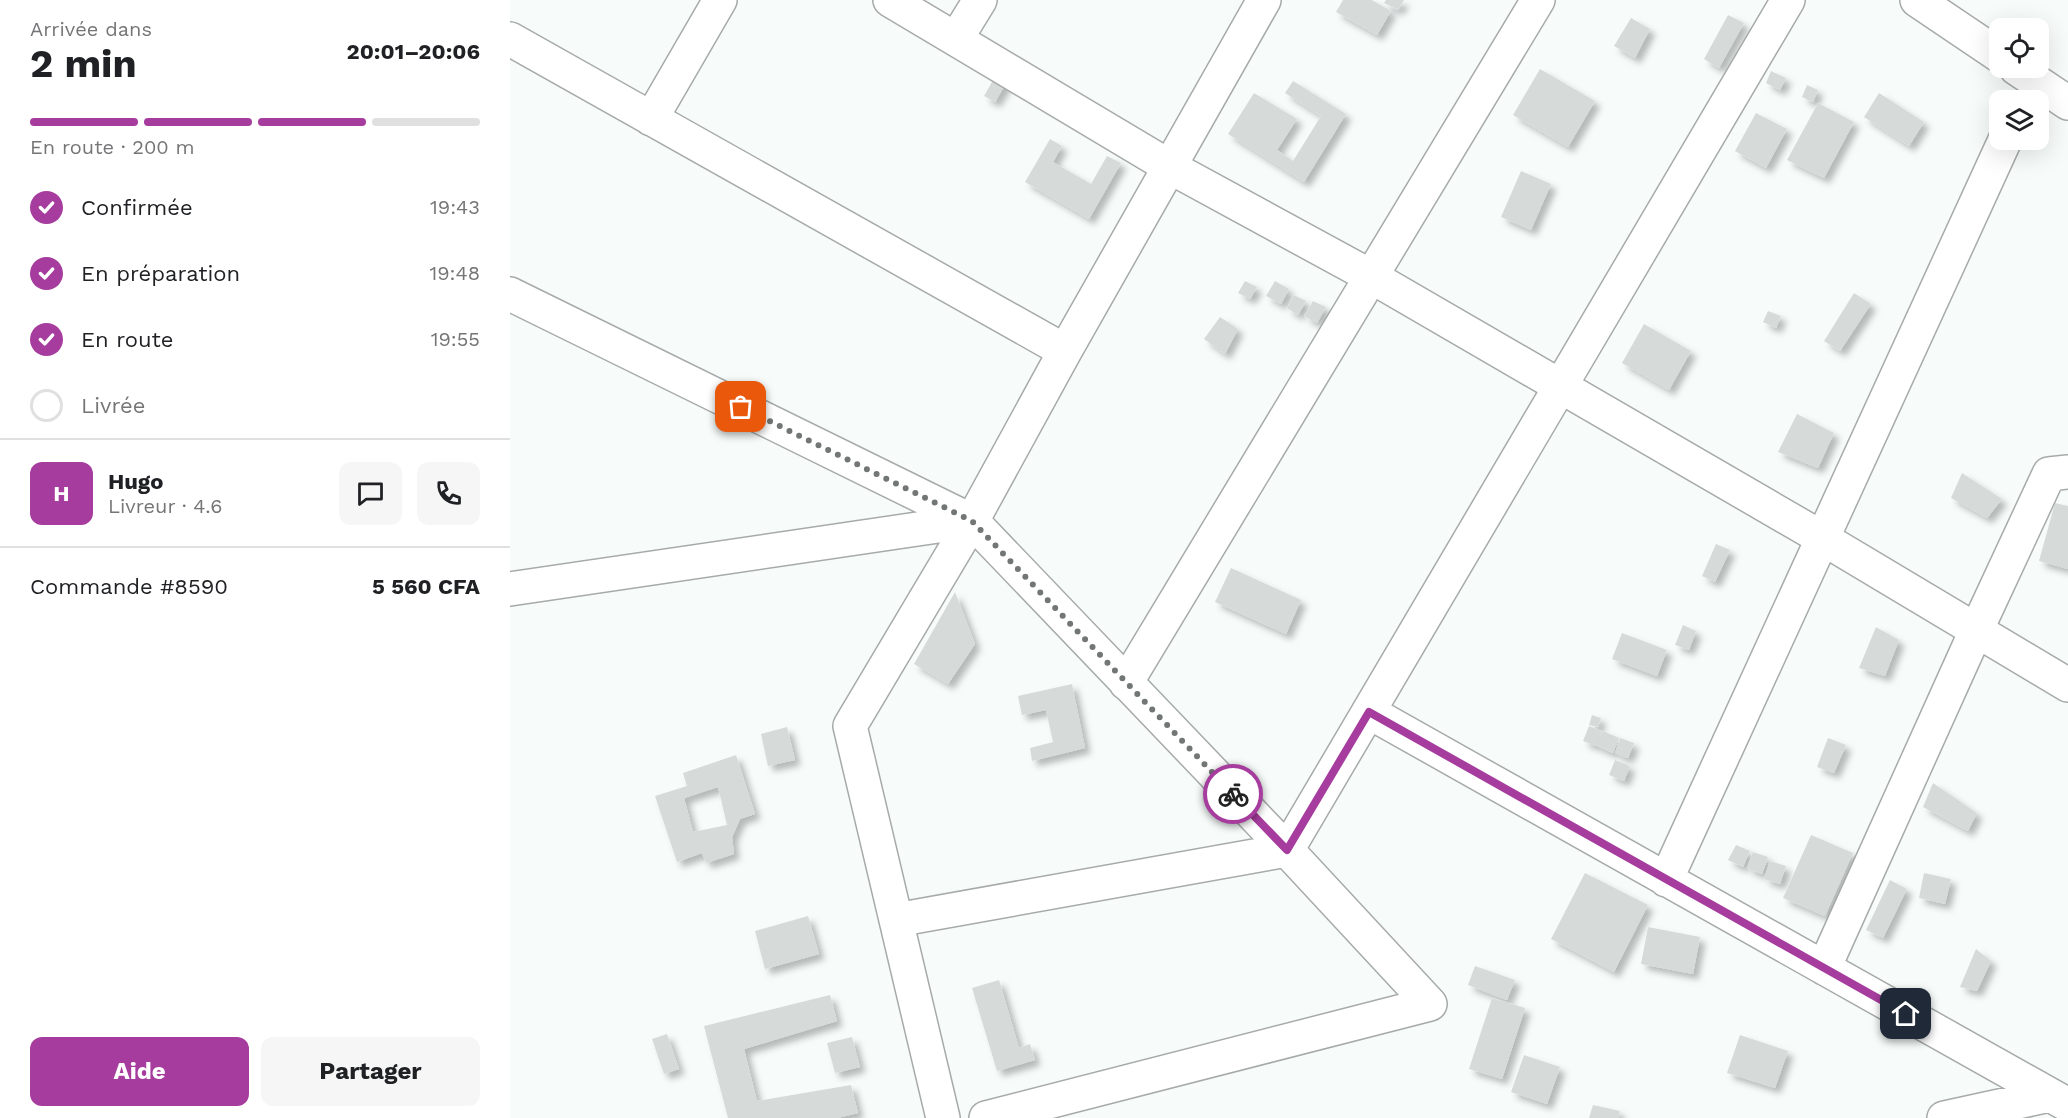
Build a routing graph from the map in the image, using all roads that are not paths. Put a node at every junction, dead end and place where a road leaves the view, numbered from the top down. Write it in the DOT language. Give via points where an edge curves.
graph roads {
  1 [pos="720,0"];
  2 [pos="890,0"];
  3 [pos="980,0"];
  4 [pos="1264,0"];
  5 [pos="1539,0"];
  6 [pos="1788,0"];
  7 [pos="1917,0"];
  8 [pos="510,39"];
  9 [pos="956,39"];
  10 [pos="1989,49"];
  11 [pos="2024,82"];
  12 [pos="2068,103"];
  13 [pos="651,118"];
  14 [pos="2000,150"];
  15 [pos="1170,167"];
  16 [pos="1372,278"];
  17 [pos="510,294"];
  18 [pos="1065,351"];
  19 [pos="1560,386"];
  20 [pos="2068,472"];
  21 [pos="972,521"];
  22 [pos="1821,538"];
  23 [pos="510,589"];
  24 [pos="1976,631"];
  25 [pos="1126,683"];
  26 [pos="2068,685"];
  27 [pos="1369,712"];
  28 [pos="1287,850"];
  29 [pos="1666,880"];
  30 [pos="896,920"];
  31 [pos="1824,968"];
  32 [pos="2059,1100"];
  33 [pos="943,1118"];
  34 [pos="986,1118"];
  35 [pos="1944,1118"];
  1 -- 13 [label="street"];
  2 -- 9 [label="street"];
  3 -- 9 [label="street"];
  4 -- 15 [label="street"];
  5 -- 16 [label="street"];
  6 -- 19 [label="street"];
  7 -- 10 [label="street"];
  8 -- 13 [label="street"];
  9 -- 15 [label="street"];
  11 -- 12 [label="street"];
  13 -- 18 [label="street"];
  14 -- 22 [label="street"];
  15 -- 16 [label="street"];
  15 -- 18 [label="street"];
  16 -- 19 [label="street"];
  16 -- 25 [label="street"];
  17 -- 21 [label="street"];
  18 -- 21 [label="street"];
  19 -- 22 [label="street"];
  19 -- 27 [label="street"];
  20 -- 24 [label="street" via="2049,474"];
  21 -- 23 [label="street"];
  21 -- 25 [label="street"];
  21 -- 30 [label="street" via="850,726"];
  22 -- 24 [label="street"];
  22 -- 29 [label="street"];
  24 -- 26 [label="street"];
  24 -- 31 [label="street"];
  25 -- 28 [label="street"];
  27 -- 28 [label="street"];
  27 -- 29 [label="street"];
  28 -- 30 [label="street"];
  28 -- 34 [label="street" via="1430,1004"];
  29 -- 31 [label="street"];
  30 -- 33 [label="street"];
  31 -- 32 [label="street"];
  32 -- 35 [label="street"];
}
